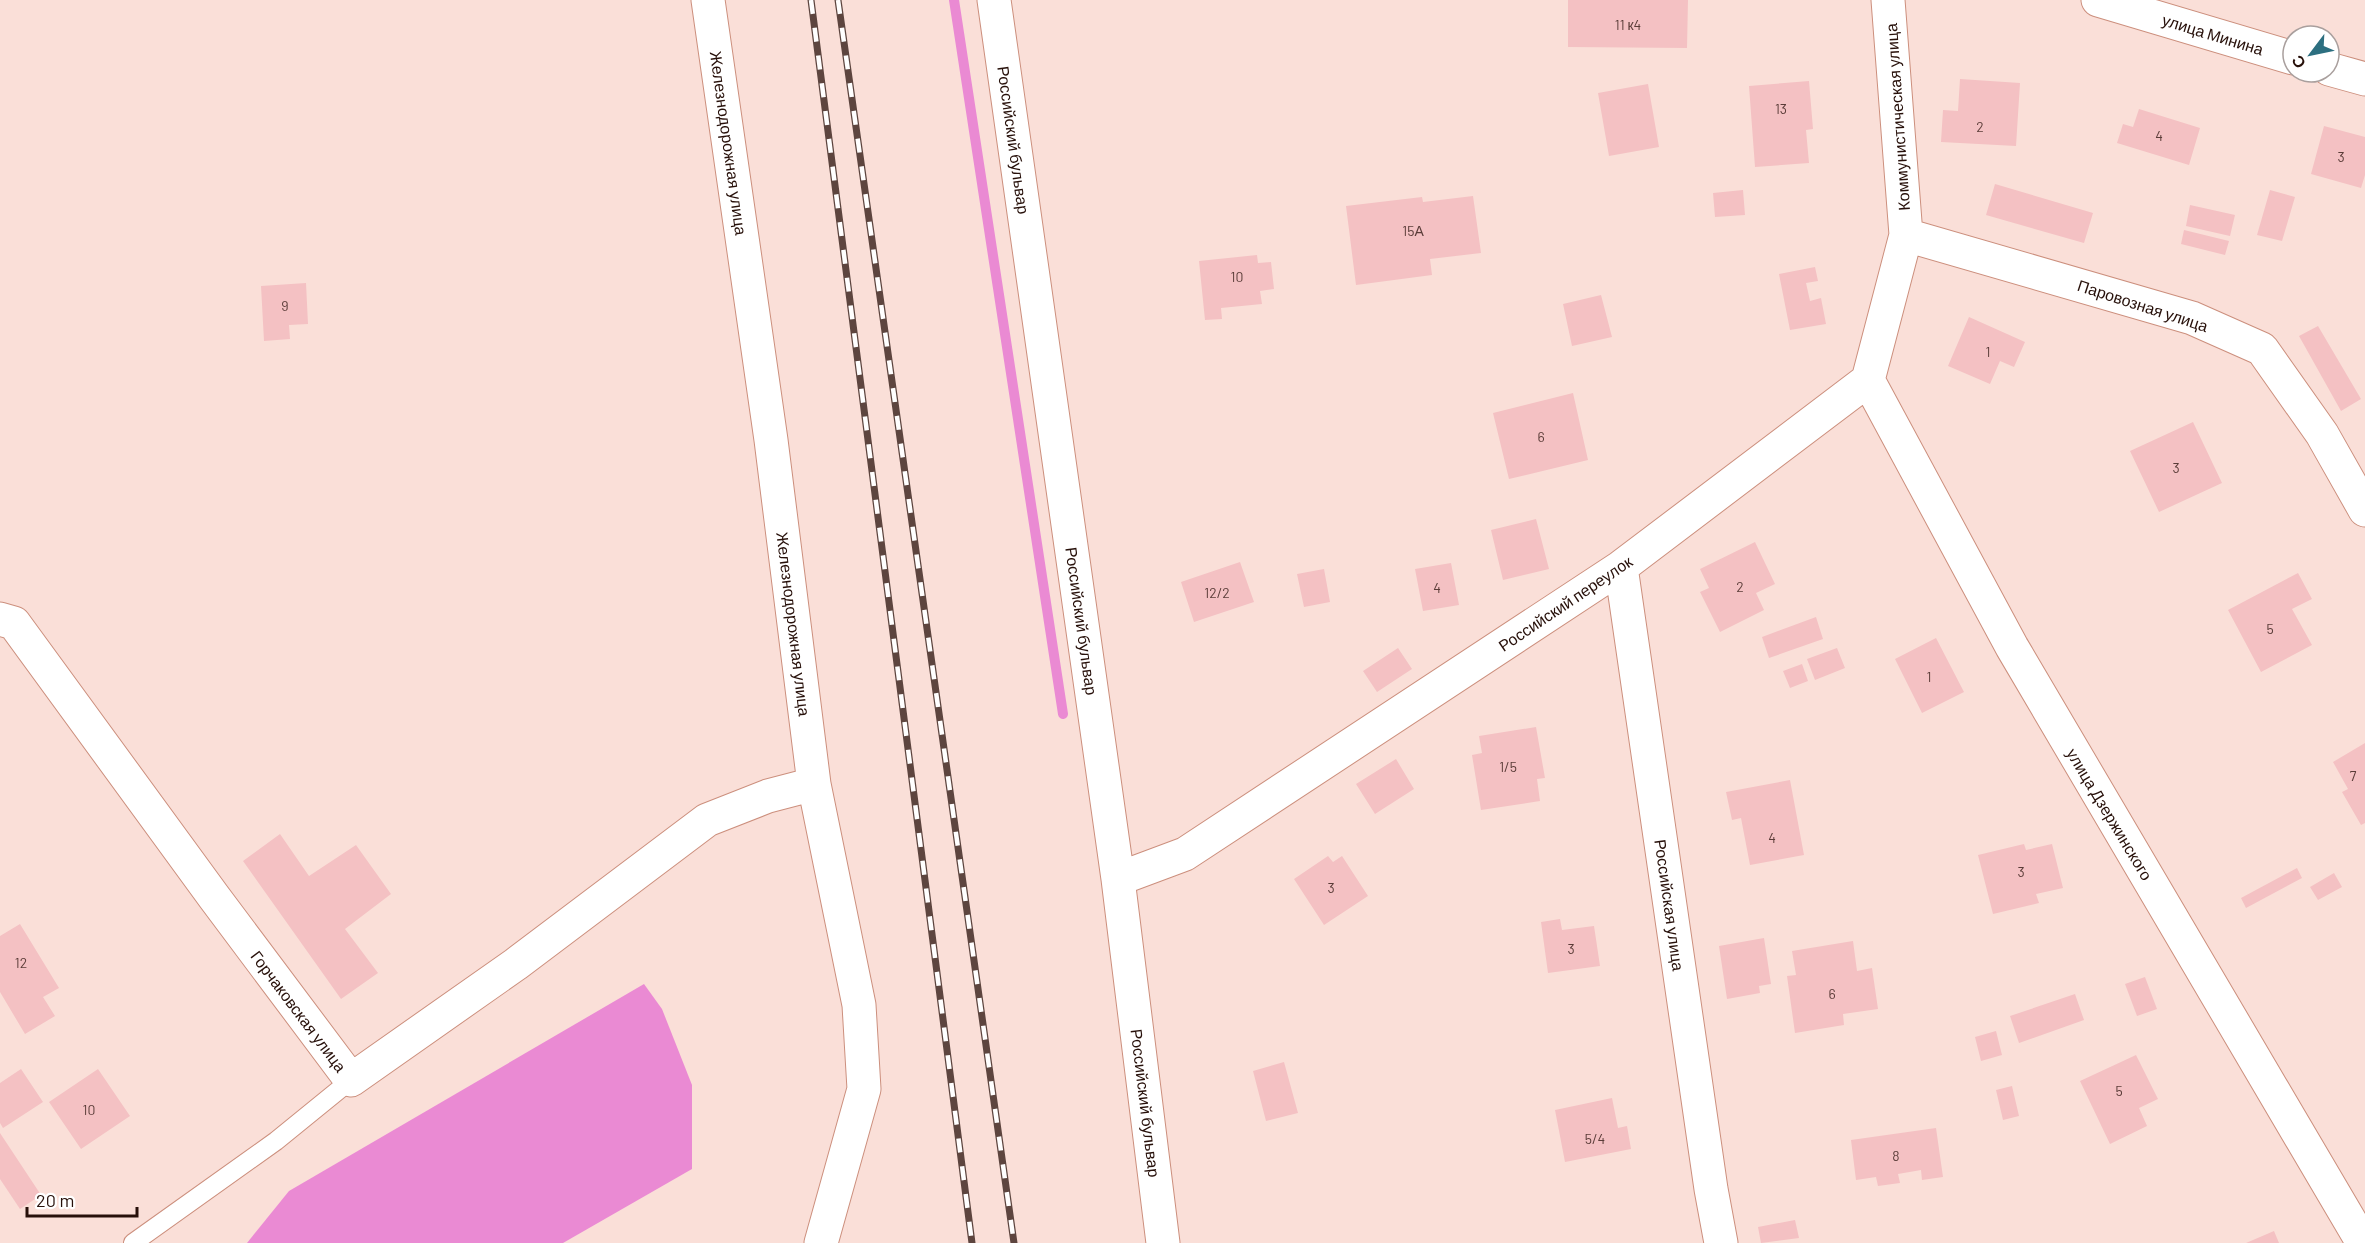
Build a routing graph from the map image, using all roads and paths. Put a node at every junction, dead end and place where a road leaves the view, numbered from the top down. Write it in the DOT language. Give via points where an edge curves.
graph roads {
  1 [pos="708,0"];
  2 [pos="994,0"];
  3 [pos="1888,0"];
  4 [pos="2098,0"];
  5 [pos="2281,54"];
  6 [pos="2341,72"];
  7 [pos="2365,79"];
  8 [pos="1906,235"];
  9 [pos="1868,380"];
  10 [pos="2365,510"];
  11 [pos="1620,567"];
  12 [pos="0,619"];
  13 [pos="814,784"];
  14 [pos="1118,879"];
  15 [pos="351,1080"];
  16 [pos="133,1243"];
  17 [pos="821,1243"];
  18 [pos="1163,1243"];
  19 [pos="1721,1243"];
  20 [pos="2363,1243"];
  1 -- 13 [label="street, Железнодорожная улица" via="771,440"];
  2 -- 14 [label="street, Российский бульвар"];
  3 -- 8 [label="street, Коммунистическая улица"];
  4 -- 5 [label="street, улица Минина"];
  6 -- 7 [label="street"];
  8 -- 9 [label="street"];
  8 -- 10 [label="street, Паровозная улица" via="2192,318 2262,349 2322,434"];
  9 -- 11 [label="street, Российский переулок"];
  9 -- 20 [label="street, улица Дзержинского" via="2012,647"];
  11 -- 14 [label="street, Российский переулок" via="1185,854"];
  11 -- 19 [label="street, Российская улица"];
  12 -- 15 [label="street, Горчаковская улица" via="14,623"];
  13 -- 15 [label="street, Горчаковская улица" via="768,796 707,820 516,964"];
  13 -- 17 [label="street, Железнодорожная улица" via="859,1005 864,1089"];
  14 -- 18 [label="street, Российский бульвар"];
  15 -- 16 [label="lane" via="276,1141"];
}
